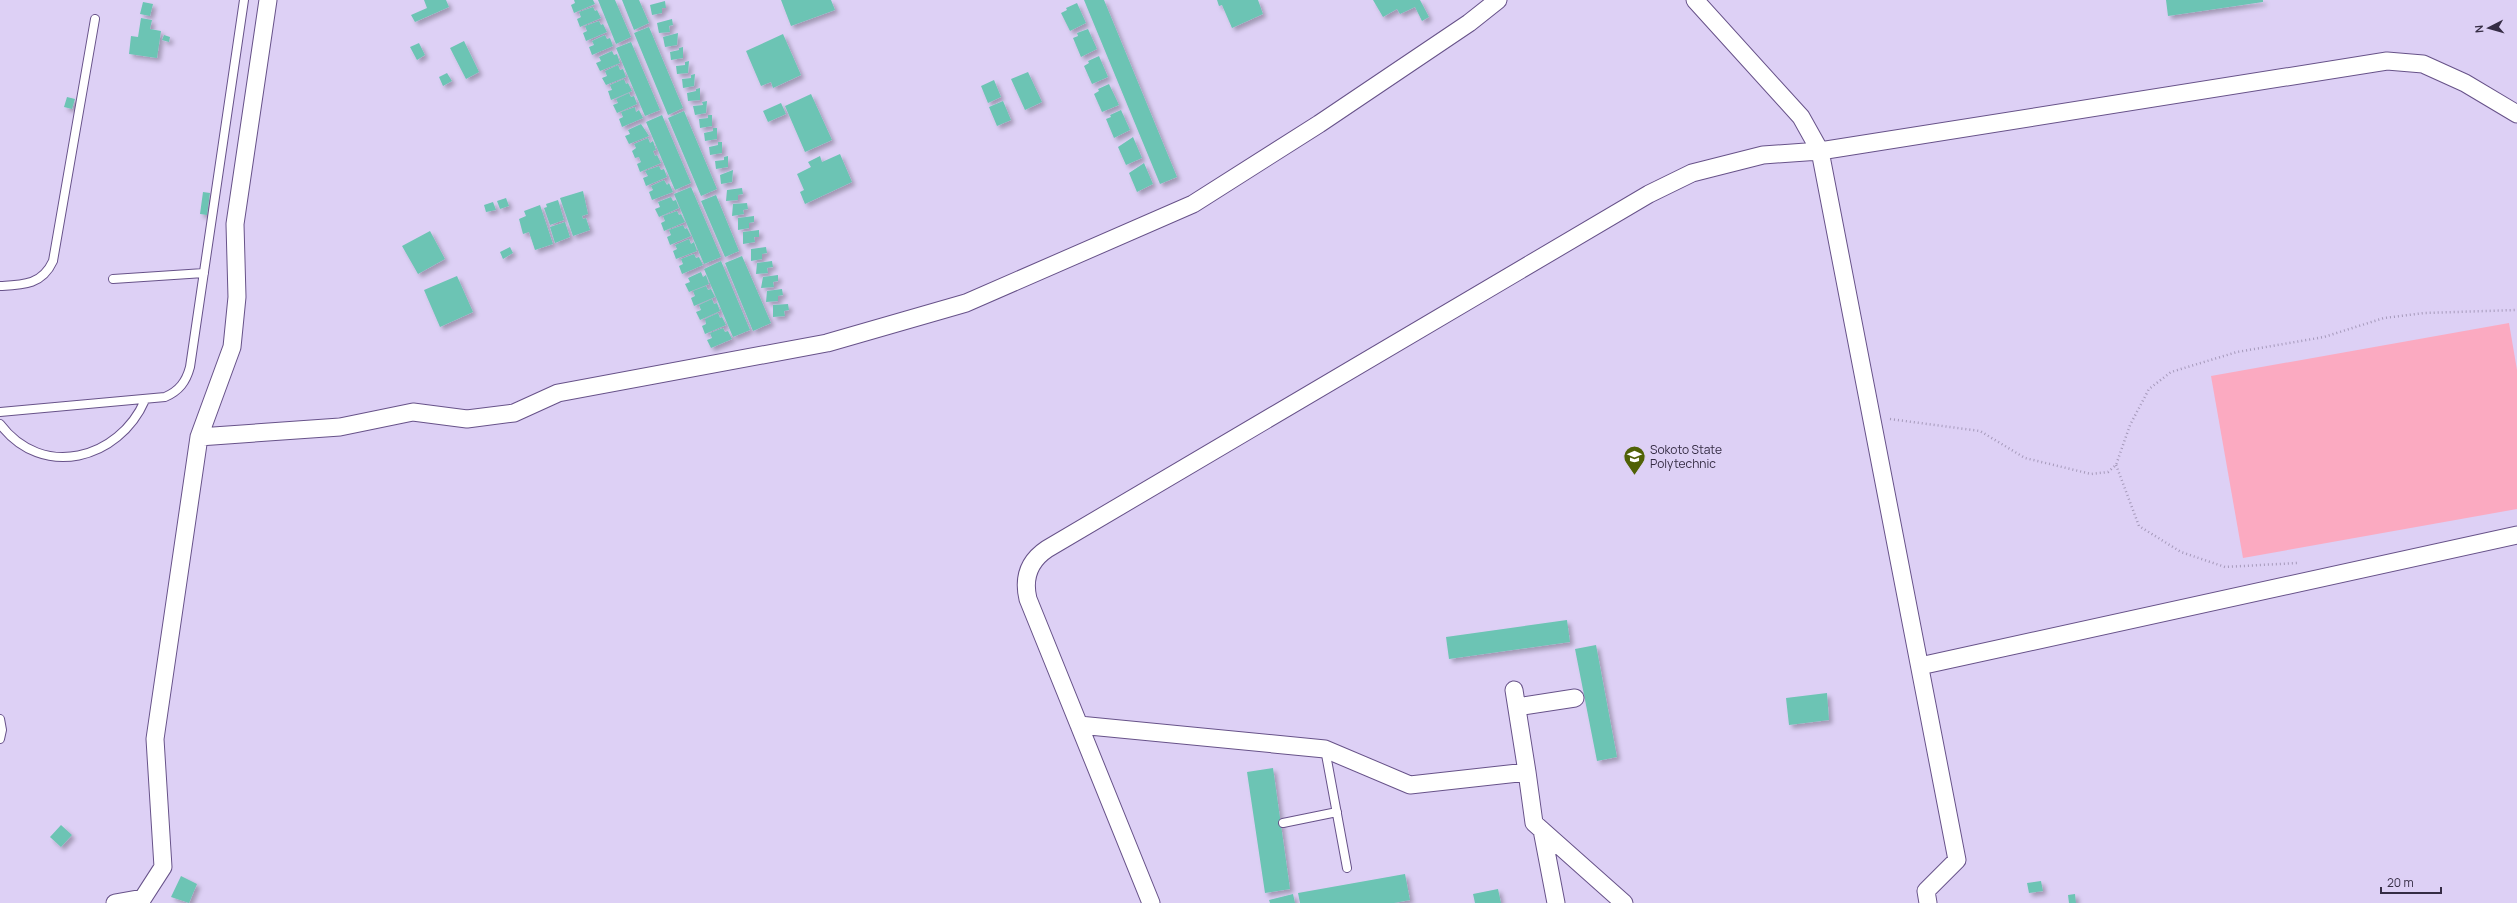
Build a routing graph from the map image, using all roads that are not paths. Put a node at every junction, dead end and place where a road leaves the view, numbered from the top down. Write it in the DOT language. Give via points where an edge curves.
graph roads {
  1 [pos="244,0"];
  2 [pos="268,0"];
  3 [pos="1498,0"];
  4 [pos="1695,0"];
  5 [pos="95,19"];
  6 [pos="2517,114"];
  7 [pos="1820,151"];
  8 [pos="204,273"];
  9 [pos="113,280"];
  10 [pos="0,286"];
  11 [pos="145,400"];
  12 [pos="0,412"];
  13 [pos="0,424"];
  14 [pos="199,437"];
  15 [pos="2517,535"];
  16 [pos="1920,666"];
  17 [pos="1514,690"];
  18 [pos="1575,698"];
  19 [pos="1517,707"];
  20 [pos="0,719"];
  21 [pos="1079,725"];
  22 [pos="0,739"];
  23 [pos="1325,749"];
  24 [pos="1527,772"];
  25 [pos="1337,812"];
  26 [pos="1283,823"];
  27 [pos="1542,830"];
  28 [pos="1347,868"];
  29 [pos="115,903"];
  30 [pos="1151,903"];
  31 [pos="1556,903"];
  32 [pos="1624,903"];
  33 [pos="1928,903"];
  1 -- 8 [label="lane"];
  2 -- 14 [label="street" via="235,224 237,297 232,347"];
  3 -- 14 [label="street" via="1469,23 1319,124 1193,204 966,303 827,343 558,393 514,413 467,419 413,412 340,427"];
  4 -- 7 [label="street" via="1801,117"];
  5 -- 10 [label="lane" via="53,261 46,273 36,282"];
  6 -- 7 [label="street" via="2465,83 2423,64 2387,61"];
  7 -- 16 [label="street"];
  7 -- 21 [label="street" via="1763,155 1692,173 1648,194 1040,554 1031,565 1026,579 1028,599"];
  8 -- 9 [label="lane"];
  8 -- 11 [label="lane" via="188,375 184,383 172,394"];
  11 -- 12 [label="lane"];
  11 -- 13 [label="lane" via="139,413 121,436 97,451 83,455 55,456 39,452 12,437"];
  14 -- 29 [label="street" via="155,740 163,867 143,898"];
  15 -- 16 [label="street"];
  16 -- 33 [label="street" via="1957,860 1926,891"];
  17 -- 19 [label="street"];
  18 -- 19 [label="street"];
  19 -- 24 [label="street"];
  20 -- 22 [label="lane"];
  21 -- 23 [label="street"];
  21 -- 30 [label="street"];
  23 -- 24 [label="street" via="1410,785"];
  23 -- 25 [label="lane"];
  24 -- 27 [label="street" via="1534,823"];
  25 -- 26 [label="lane"];
  25 -- 28 [label="lane"];
  27 -- 31 [label="street"];
  27 -- 32 [label="street"];
}
